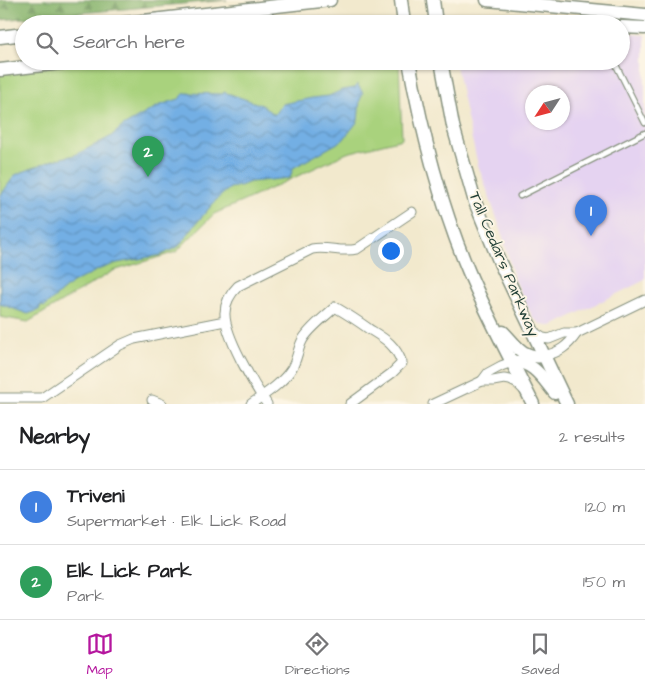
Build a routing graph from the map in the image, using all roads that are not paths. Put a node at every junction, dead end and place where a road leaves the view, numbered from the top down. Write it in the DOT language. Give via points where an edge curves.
graph roads {
  1 [pos="330,0"];
  2 [pos="402,0"];
  3 [pos="433,0"];
  4 [pos="487,0"];
  5 [pos="198,15"];
  6 [pos="403,15"];
  7 [pos="435,15"];
  8 [pos="591,15"];
  9 [pos="645,15"];
  10 [pos="630,17"];
  11 [pos="630,23"];
  12 [pos="645,28"];
  13 [pos="15,35"];
  14 [pos="0,37"];
  15 [pos="15,68"];
  16 [pos="0,70"];
  17 [pos="411,70"];
  18 [pos="444,70"];
  19 [pos="618,70"];
  20 [pos="645,123"];
  21 [pos="645,133"];
  22 [pos="520,196"];
  23 [pos="412,212"];
  24 [pos="645,300"];
  25 [pos="225,321"];
  26 [pos="492,323"];
  27 [pos="530,328"];
  28 [pos="577,333"];
  29 [pos="543,356"];
  30 [pos="512,362"];
  31 [pos="482,381"];
  32 [pos="0,398"];
  33 [pos="264,400"];
  34 [pos="531,400"];
  35 [pos="42,401"];
  36 [pos="151,402"];
  37 [pos="162,404"];
  38 [pos="252,404"];
  39 [pos="350,404"];
  40 [pos="433,404"];
  41 [pos="566,404"];
  1 -- 5 [label="main road"];
  2 -- 6 [label="main road"];
  3 -- 7 [label="main road"];
  4 -- 8 [label="main road"];
  9 -- 10 [label="main road"];
  11 -- 12 [label="main road"];
  13 -- 14 [label="main road"];
  15 -- 16 [label="main road"];
  17 -- 26 [label="main road, Tall Cedars Parkway" via="430,158 448,216"];
  18 -- 27 [label="main road, Tall Cedars Parkway" via="453,126 475,202"];
  19 -- 20 [label="lane"];
  21 -- 22 [label="lane"];
  23 -- 25 [label="street" via="357,249 312,249 238,286 227,301"];
  24 -- 28 [label="street"];
  25 -- 33 [label="street"];
  25 -- 35 [label="street" via="134,339 120,345"];
  26 -- 29 [label="main road" via="518,349"];
  26 -- 30 [label="main road, Tall Cedars Parkway"];
  27 -- 28 [label="street" via="548,339 564,333"];
  27 -- 29 [label="main road, Tall Cedars Parkway"];
  28 -- 29 [label="street" via="570,344"];
  29 -- 41 [label="main road, Tall Cedars Parkway"];
  30 -- 31 [label="street" via="488,373"];
  30 -- 34 [label="main road, Tall Cedars Parkway"];
  30 -- 41 [label="main road" via="522,362 534,369"];
  31 -- 34 [label="street" via="510,380 518,384"];
  31 -- 40 [label="street"];
  32 -- 35 [label="street"];
  33 -- 38 [label="street"];
  33 -- 39 [label="street" via="290,371 302,340 335,308 386,339 402,363"];
  36 -- 37 [label="street"];
}
